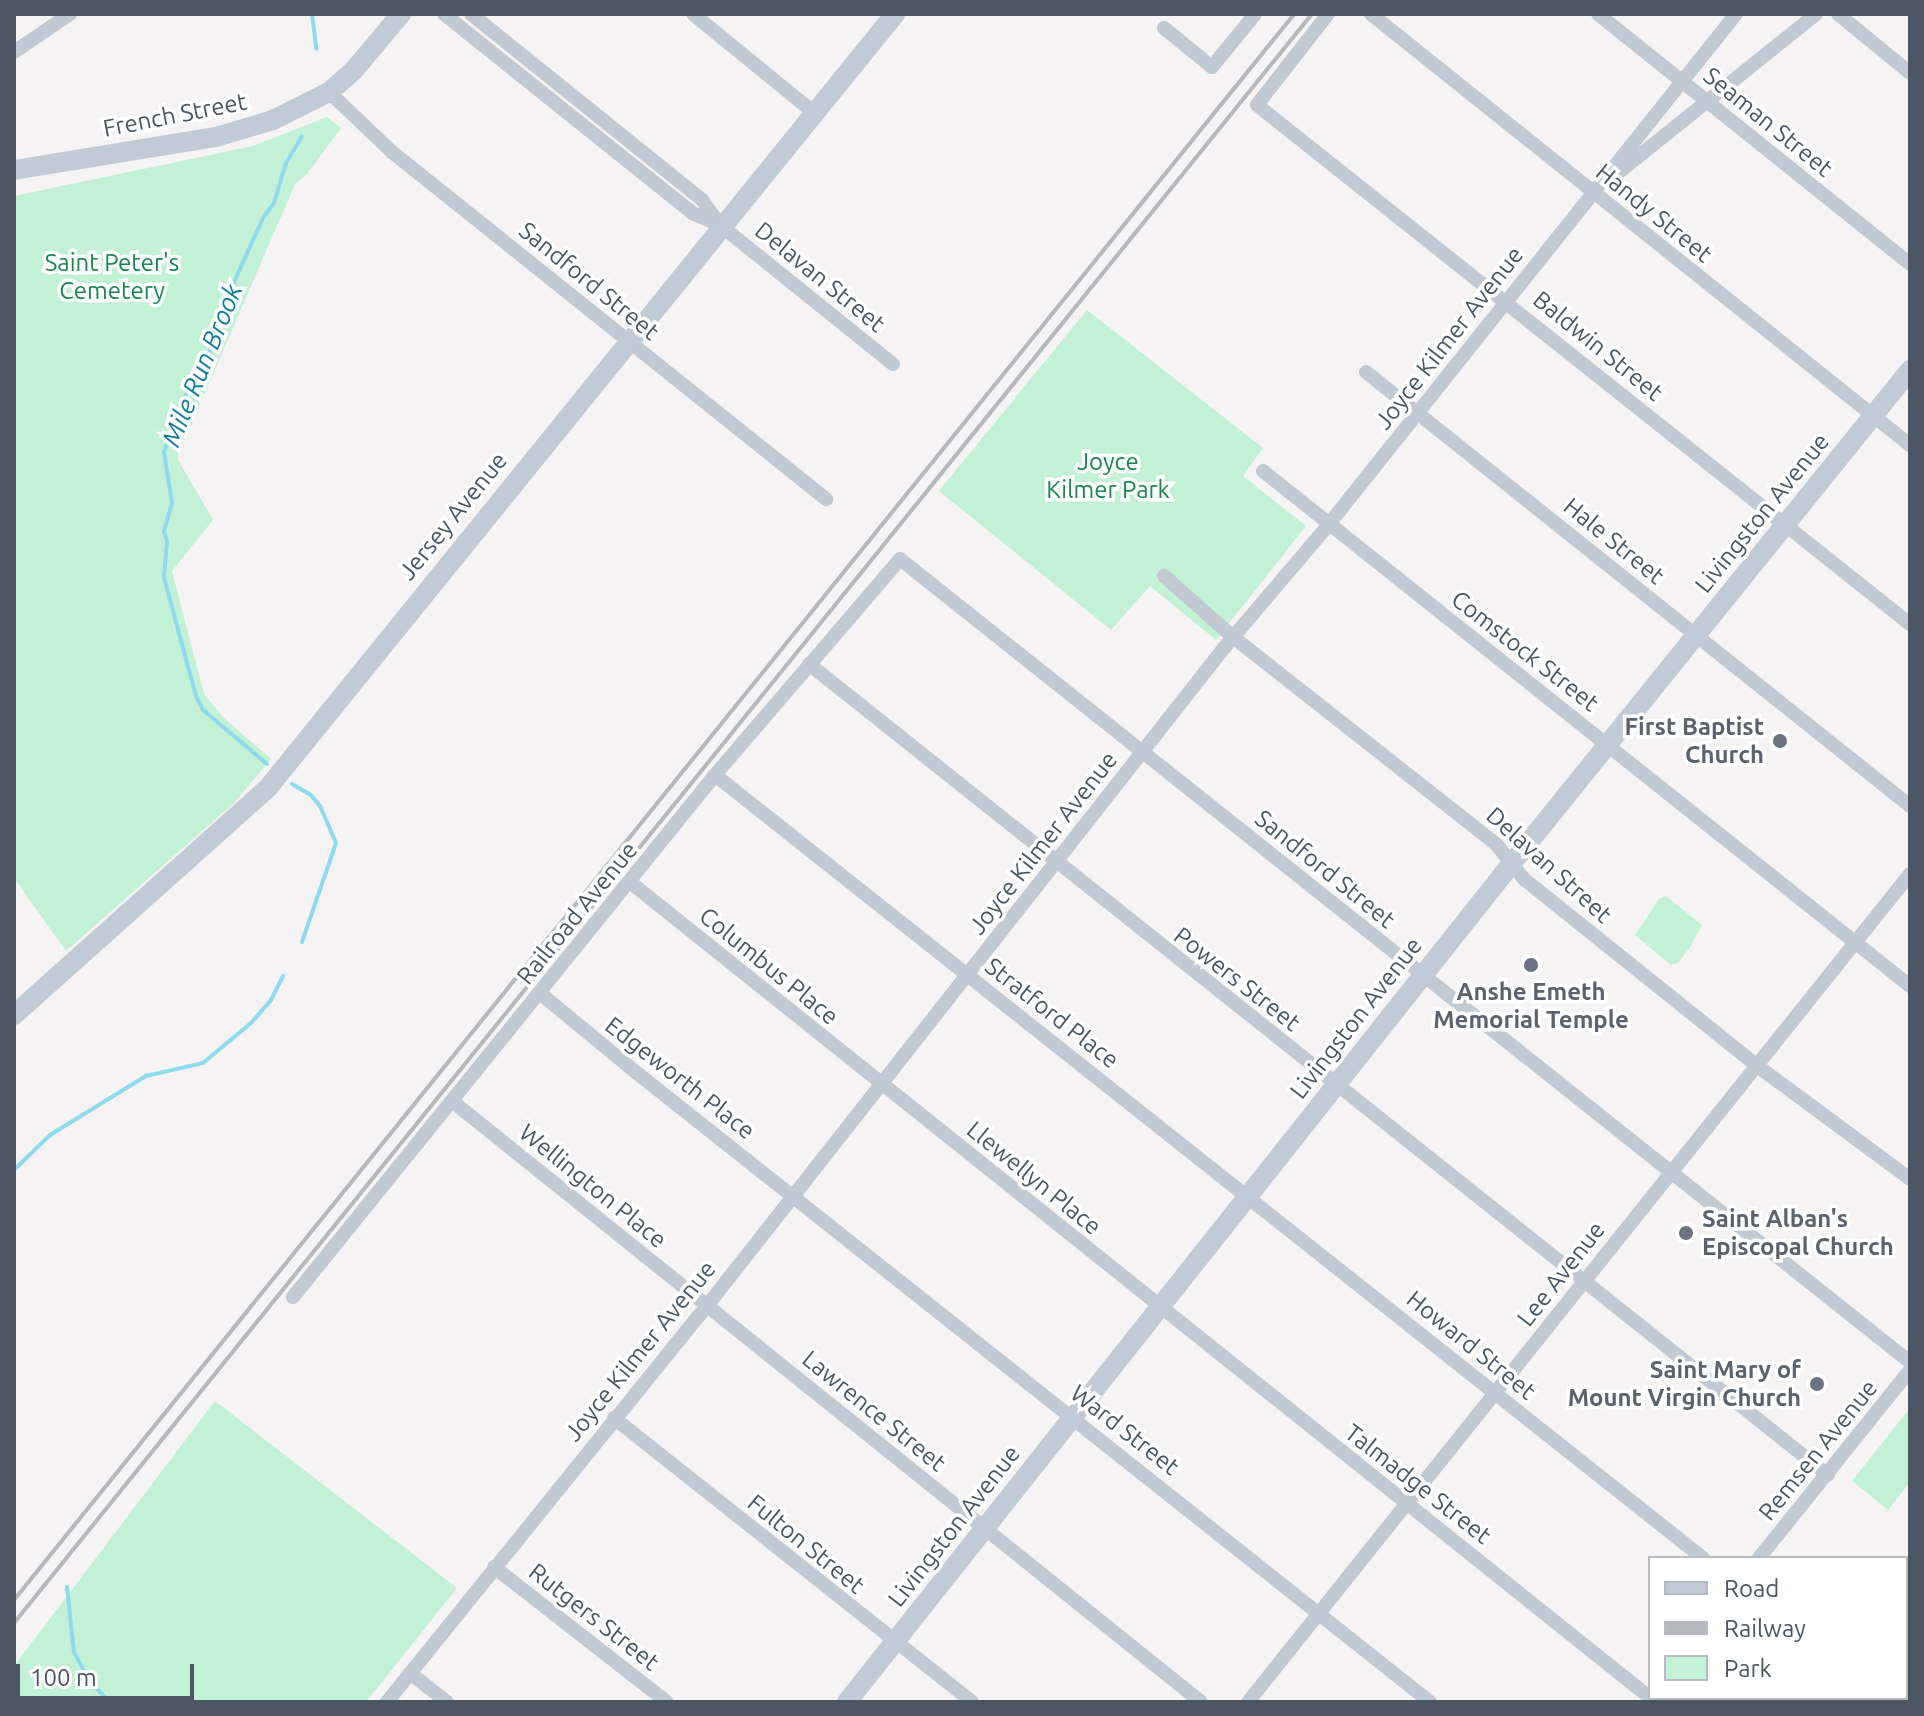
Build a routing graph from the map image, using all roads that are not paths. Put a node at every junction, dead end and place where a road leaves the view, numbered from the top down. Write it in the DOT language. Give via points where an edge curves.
graph roads {
  1 [pos="70,14"];
  2 [pos="401,14"];
  3 [pos="444,14"];
  4 [pos="471,14"];
  5 [pos="693,14"];
  6 [pos="895,14"];
  7 [pos="1255,14"];
  8 [pos="1328,14"];
  9 [pos="1371,14"];
  10 [pos="1598,14"];
  11 [pos="1736,14"];
  12 [pos="1816,14"];
  13 [pos="1838,14"];
  14 [pos="1164,28"];
  15 [pos="14,52"];
  16 [pos="1910,73"];
  17 [pos="1683,82"];
  18 [pos="329,92"];
  19 [pos="1709,103"];
  20 [pos="813,112"];
  21 [pos="593,113"];
  22 [pos="582,126"];
  23 [pos="14,170"];
  24 [pos="1593,193"];
  25 [pos="720,225"];
  26 [pos="1910,264"];
  27 [pos="1507,301"];
  28 [pos="628,341"];
  29 [pos="893,364"];
  30 [pos="1910,370"];
  31 [pos="1366,372"];
  32 [pos="1418,413"];
  33 [pos="1874,416"];
  34 [pos="1910,445"];
  35 [pos="1263,471"];
  36 [pos="826,499"];
  37 [pos="1329,524"];
  38 [pos="1786,525"];
  39 [pos="900,559"];
  40 [pos="1164,576"];
  41 [pos="1910,624"];
  42 [pos="1696,635"];
  43 [pos="1233,637"];
  44 [pos="809,664"];
  45 [pos="1608,745"];
  46 [pos="1142,751"];
  47 [pos="715,775"];
  48 [pos="1910,806"];
  49 [pos="1057,862"];
  50 [pos="1512,863"];
  51 [pos="1910,874"];
  52 [pos="630,882"];
  53 [pos="1854,942"];
  54 [pos="967,975"];
  55 [pos="1423,976"];
  56 [pos="1910,986"];
  57 [pos="541,994"];
  58 [pos="16,1010"];
  59 [pos="1756,1065"];
  60 [pos="881,1083"];
  61 [pos="1336,1086"];
  62 [pos="452,1101"];
  63 [pos="1671,1173"];
  64 [pos="1910,1179"];
  65 [pos="793,1194"];
  66 [pos="1249,1196"];
  67 [pos="1583,1281"];
  68 [pos="293,1297"];
  69 [pos="706,1304"];
  70 [pos="1160,1308"];
  71 [pos="1910,1362"];
  72 [pos="1910,1370"];
  73 [pos="1495,1394"];
  74 [pos="1074,1417"];
  75 [pos="614,1418"];
  76 [pos="1828,1475"];
  77 [pos="1406,1503"];
  78 [pos="985,1528"];
  79 [pos="1700,1556"];
  80 [pos="1761,1556"];
  81 [pos="494,1567"];
  82 [pos="1320,1613"];
  83 [pos="894,1643"];
  84 [pos="410,1673"];
  85 [pos="1647,1697"];
  86 [pos="387,1702"];
  87 [pos="447,1702"];
  88 [pos="667,1702"];
  89 [pos="847,1702"];
  90 [pos="972,1702"];
  91 [pos="1201,1702"];
  92 [pos="1248,1702"];
  93 [pos="1430,1702"];
  1 -- 15 [label="street"];
  2 -- 18 [label="main road, French Street"];
  3 -- 22 [label="street, Delavan Street"];
  4 -- 21 [label="street, Delavan Street"];
  5 -- 20 [label="street"];
  6 -- 20 [label="main road, Jersey Avenue"];
  7 -- 14 [label="street" via="1212,67"];
  8 -- 27 [label="street, Baldwin Street" via="1257,105"];
  9 -- 24 [label="street, Handy Street"];
  10 -- 17 [label="street, Seaman Street"];
  11 -- 17 [label="street, Joyce Kilmer Avenue"];
  12 -- 19 [label="street"];
  13 -- 16 [label="street"];
  17 -- 19 [label="street, Seaman Street"];
  17 -- 24 [label="street, Joyce Kilmer Avenue"];
  18 -- 23 [label="main road, French Street" via="246,130"];
  18 -- 28 [label="street, Sandford Street" via="392,152"];
  19 -- 24 [label="street"];
  19 -- 26 [label="street, Seaman Street"];
  20 -- 25 [label="main road, Jersey Avenue"];
  21 -- 22 [label="street"];
  21 -- 25 [label="street, Delavan Street" via="702,200"];
  22 -- 25 [label="street, Delavan Street" via="692,213"];
  24 -- 27 [label="street, Joyce Kilmer Avenue"];
  24 -- 33 [label="street, Handy Street"];
  25 -- 28 [label="main road, Jersey Avenue"];
  25 -- 29 [label="street, Delavan Street"];
  27 -- 32 [label="street, Joyce Kilmer Avenue"];
  27 -- 38 [label="street, Baldwin Street"];
  28 -- 36 [label="street, Sandford Street"];
  28 -- 58 [label="main road, Jersey Avenue" via="249,809"];
  30 -- 33 [label="main road, Livingston Avenue"];
  31 -- 32 [label="street, Hale Street"];
  32 -- 37 [label="street, Joyce Kilmer Avenue"];
  32 -- 42 [label="street, Hale Street"];
  33 -- 34 [label="street, Handy Street"];
  33 -- 38 [label="main road, Livingston Avenue"];
  35 -- 37 [label="street, Comstock Street"];
  37 -- 43 [label="street, Joyce Kilmer Avenue"];
  37 -- 45 [label="street, Comstock Street"];
  38 -- 41 [label="street, Baldwin Street"];
  38 -- 42 [label="main road, Livingston Avenue"];
  39 -- 44 [label="street, Railroad Avenue"];
  39 -- 46 [label="street, Sandford Street"];
  40 -- 43 [label="street, Delavan Street"];
  42 -- 45 [label="main road, Livingston Avenue"];
  42 -- 48 [label="street, Hale Street"];
  43 -- 46 [label="street, Joyce Kilmer Avenue"];
  43 -- 50 [label="street, Delavan Street" via="1496,844"];
  44 -- 47 [label="street, Railroad Avenue"];
  44 -- 49 [label="street, Powers Street"];
  45 -- 50 [label="main road, Livingston Avenue"];
  45 -- 53 [label="street, Comstock Street"];
  46 -- 49 [label="street, Joyce Kilmer Avenue"];
  46 -- 55 [label="street, Sandford Street"];
  47 -- 52 [label="street, Railroad Avenue"];
  47 -- 54 [label="street, Stratford Place"];
  49 -- 54 [label="street, Joyce Kilmer Avenue"];
  49 -- 61 [label="street, Powers Street"];
  50 -- 55 [label="main road, Livingston Avenue"];
  50 -- 59 [label="street, Delavan Street" via="1524,879"];
  51 -- 53 [label="street, Lee Avenue"];
  52 -- 57 [label="street, Railroad Avenue"];
  52 -- 60 [label="street, Columbus Place"];
  53 -- 56 [label="street, Comstock Street"];
  53 -- 59 [label="street, Lee Avenue"];
  54 -- 60 [label="street, Joyce Kilmer Avenue"];
  54 -- 66 [label="street, Stratford Place"];
  55 -- 61 [label="main road, Livingston Avenue"];
  55 -- 63 [label="street, Sandford Street"];
  57 -- 62 [label="street, Railroad Avenue"];
  57 -- 65 [label="street, Edgeworth Place"];
  59 -- 63 [label="street, Lee Avenue"];
  59 -- 64 [label="street, Delavan Street"];
  60 -- 65 [label="street, Joyce Kilmer Avenue"];
  60 -- 70 [label="street, Llewellyn Place"];
  61 -- 66 [label="main road, Livingston Avenue"];
  61 -- 67 [label="street, Powers Street"];
  62 -- 68 [label="street, Railroad Avenue"];
  62 -- 69 [label="street, Wellington Place"];
  63 -- 67 [label="street, Lee Avenue"];
  63 -- 71 [label="street, Sandford Street"];
  65 -- 69 [label="street, Joyce Kilmer Avenue"];
  65 -- 74 [label="street, Ward Street"];
  66 -- 70 [label="main road, Livingston Avenue"];
  66 -- 73 [label="street, Howard Street"];
  67 -- 73 [label="street, Lee Avenue"];
  67 -- 76 [label="street, Powers Street"];
  69 -- 75 [label="street, Joyce Kilmer Avenue"];
  69 -- 78 [label="street, Lawrence Street"];
  70 -- 74 [label="main road, Livingston Avenue"];
  70 -- 77 [label="street, Talmadge Street"];
  72 -- 76 [label="street, Remsen Avenue"];
  73 -- 77 [label="street, Lee Avenue"];
  73 -- 79 [label="street, Howard Street"];
  74 -- 78 [label="main road, Livingston Avenue"];
  74 -- 82 [label="street, Ward Street"];
  75 -- 81 [label="street, Joyce Kilmer Avenue"];
  75 -- 83 [label="street, Fulton Street"];
  76 -- 80 [label="street, Remsen Avenue"];
  77 -- 82 [label="street, Lee Avenue"];
  77 -- 85 [label="street, Talmadge Street"];
  78 -- 83 [label="main road, Livingston Avenue"];
  78 -- 91 [label="street, Lawrence Street"];
  81 -- 84 [label="street, Joyce Kilmer Avenue"];
  81 -- 88 [label="street, Rutgers Street"];
  82 -- 92 [label="street, Lee Avenue"];
  82 -- 93 [label="street, Ward Street"];
  83 -- 89 [label="main road, Livingston Avenue"];
  83 -- 90 [label="street, Fulton Street"];
  84 -- 86 [label="street, Joyce Kilmer Avenue"];
  84 -- 87 [label="street"];
}
